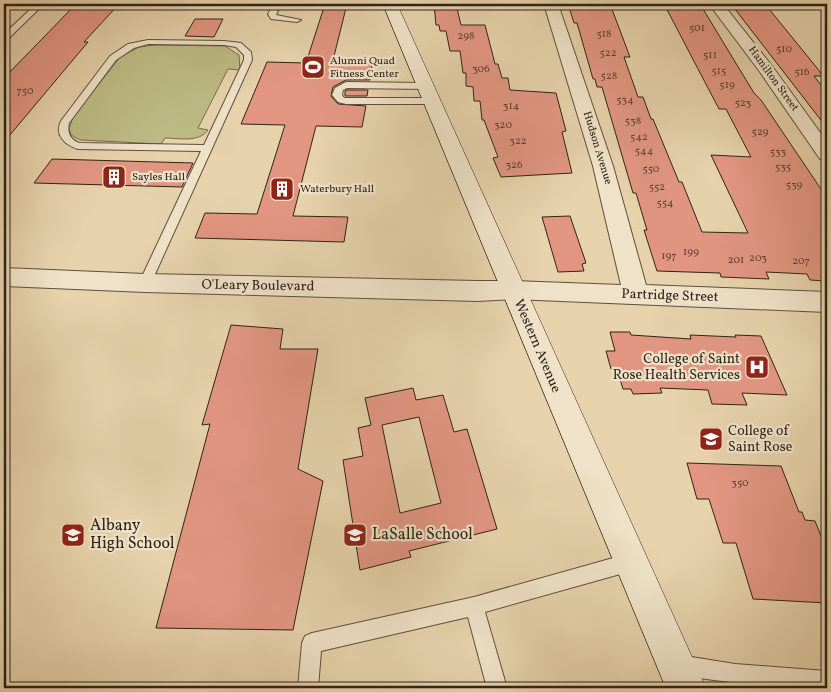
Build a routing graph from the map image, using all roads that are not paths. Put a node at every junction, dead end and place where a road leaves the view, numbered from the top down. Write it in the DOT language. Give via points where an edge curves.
graph roads {
  1 [pos="40,4"];
  2 [pos="278,4"];
  3 [pos="390,4"];
  4 [pos="551,4"];
  5 [pos="716,4"];
  6 [pos="297,20"];
  7 [pos="4,38"];
  8 [pos="428,93"];
  9 [pos="824,147"];
  10 [pos="206,148"];
  11 [pos="4,278"];
  12 [pos="145,283"];
  13 [pos="513,290"];
  14 [pos="636,295"];
  15 [pos="827,302"];
  16 [pos="631,562"];
  17 [pos="474,606"];
  18 [pos="681,676"];
  19 [pos="827,681"];
  20 [pos="308,688"];
  21 [pos="497,688"];
  1 -- 7 [label="lane"];
  2 -- 6 [label="lane" via="272,14 274,17"];
  3 -- 8 [label="street, Western Avenue"];
  4 -- 14 [label="street, Hudson Avenue" via="603,166"];
  5 -- 9 [label="street, Hamilton Street"];
  8 -- 8 [label="lane" via="346,101 337,95 339,88 351,85"];
  8 -- 13 [label="street, Western Avenue"];
  10 -- 10 [label="lane" via="78,146 66,140 63,128 113,58 126,49 148,42 238,45 248,54 248,60"];
  10 -- 12 [label="lane"];
  11 -- 12 [label="street, O'Leary Boulevard"];
  12 -- 13 [label="street, O'Leary Boulevard"];
  13 -- 14 [label="street, Partridge Street"];
  13 -- 16 [label="street, Western Avenue"];
  14 -- 15 [label="street, Partridge Street"];
  16 -- 17 [label="lane"];
  16 -- 18 [label="street, Western Avenue"];
  17 -- 20 [label="lane" via="312,643"];
  17 -- 21 [label="lane"];
  18 -- 19 [label="lane" via="735,674"];
}
